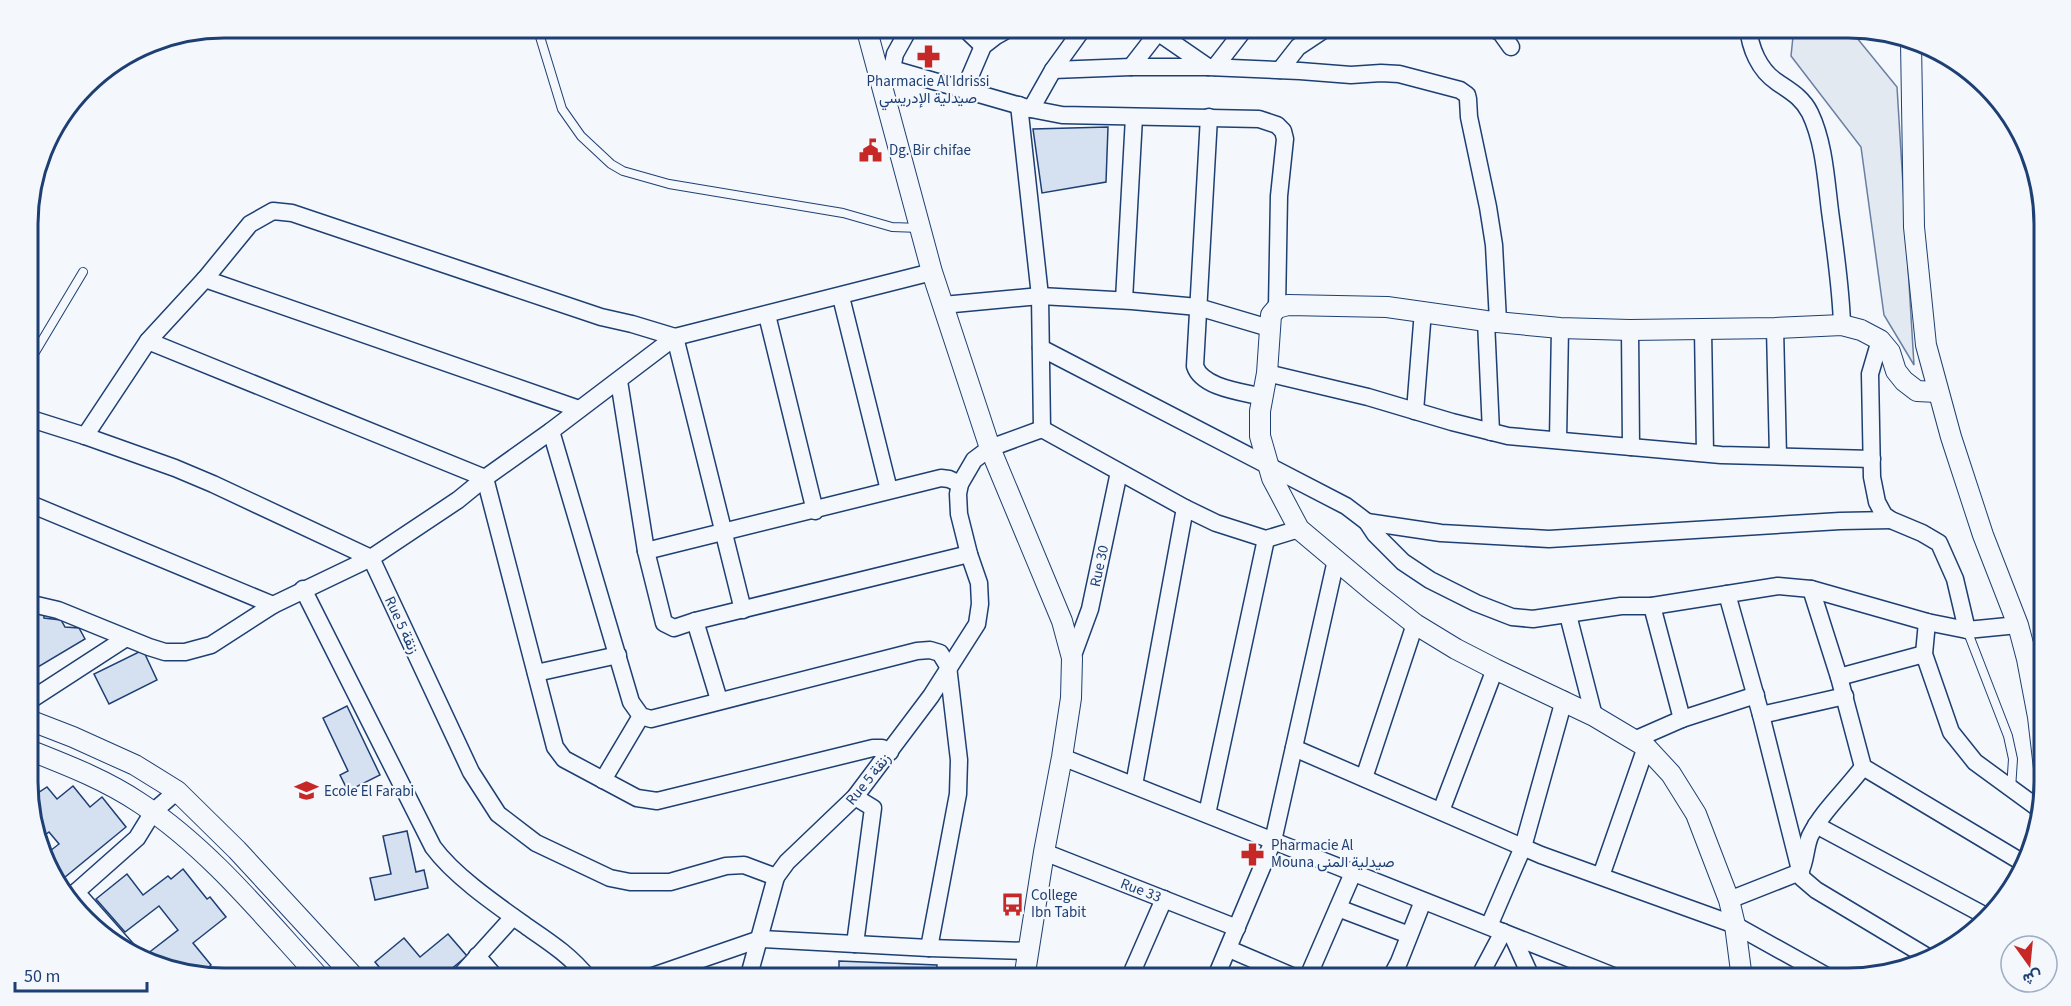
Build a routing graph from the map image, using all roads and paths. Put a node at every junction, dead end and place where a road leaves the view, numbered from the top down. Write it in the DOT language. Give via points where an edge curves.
graph roads {
  1 [pos="540,37"];
  2 [pos="871,37"];
  3 [pos="904,37"];
  4 [pos="974,37"];
  5 [pos="995,37"];
  6 [pos="1077,37"];
  7 [pos="1152,37"];
  8 [pos="1168,37"];
  9 [pos="1237,37"];
  10 [pos="1313,37"];
  11 [pos="1504,37"];
  12 [pos="1750,37"];
  13 [pos="983,46"];
  14 [pos="1511,47"];
  15 [pos="1911,49"];
  16 [pos="1131,67"];
  17 [pos="1211,67"];
  18 [pos="885,69"];
  19 [pos="1053,70"];
  20 [pos="1280,70"];
  21 [pos="965,88"];
  22 [pos="1025,107"];
  23 [pos="1134,117"];
  24 [pos="1209,117"];
  25 [pos="920,228"];
  26 [pos="83,272"];
  27 [pos="932,272"];
  28 [pos="205,279"];
  29 [pos="1040,296"];
  30 [pos="841,297"];
  31 [pos="1124,300"];
  32 [pos="943,305"];
  33 [pos="1198,307"];
  34 [pos="1277,308"];
  35 [pos="1423,312"];
  36 [pos="767,315"];
  37 [pos="1492,321"];
  38 [pos="1842,326"];
  39 [pos="1269,328"];
  40 [pos="1560,328"];
  41 [pos="1775,328"];
  42 [pos="1703,329"];
  43 [pos="1629,330"];
  44 [pos="675,337"];
  45 [pos="1880,340"];
  46 [pos="148,341"];
  47 [pos="38,347"];
  48 [pos="1041,348"];
  49 [pos="1268,374"];
  50 [pos="619,381"];
  51 [pos="1937,392"];
  52 [pos="1263,397"];
  53 [pos="579,409"];
  54 [pos="1415,411"];
  55 [pos="38,421"];
  56 [pos="1042,429"];
  57 [pos="551,431"];
  58 [pos="1491,432"];
  59 [pos="85,436"];
  60 [pos="1558,440"];
  61 [pos="1631,447"];
  62 [pos="990,448"];
  63 [pos="1705,453"];
  64 [pos="1778,456"];
  65 [pos="1872,459"];
  66 [pos="1267,464"];
  67 [pos="1119,472"];
  68 [pos="485,478"];
  69 [pos="960,484"];
  70 [pos="889,490"];
  71 [pos="38,507"];
  72 [pos="1185,508"];
  73 [pos="815,511"];
  74 [pos="1891,520"];
  75 [pos="1367,522"];
  76 [pos="1299,529"];
  77 [pos="724,533"];
  78 [pos="1266,539"];
  79 [pos="646,551"];
  80 [pos="969,554"];
  81 [pos="370,558"];
  82 [pos="1336,560"];
  83 [pos="303,589"];
  84 [pos="1811,589"];
  85 [pos="1727,594"];
  86 [pos="38,605"];
  87 [pos="273,605"];
  88 [pos="1652,606"];
  89 [pos="742,610"];
  90 [pos="1568,615"];
  91 [pos="695,621"];
  92 [pos="1927,622"];
  93 [pos="1416,624"];
  94 [pos="2018,625"];
  95 [pos="1967,630"];
  96 [pos="126,638"];
  97 [pos="1924,654"];
  98 [pos="618,655"];
  99 [pos="1072,658"];
  100 [pos="948,666"];
  101 [pos="1495,669"];
  102 [pos="536,673"];
  103 [pos="1839,677"];
  104 [pos="2033,690"];
  105 [pos="38,695"];
  106 [pos="1756,695"];
  107 [pos="1845,696"];
  108 [pos="719,700"];
  109 [pos="1564,700"];
  110 [pos="1761,715"];
  111 [pos="641,716"];
  112 [pos="1594,716"];
  113 [pos="1682,719"];
  114 [pos="38,724"];
  115 [pos="1640,744"];
  116 [pos="1294,748"];
  117 [pos="890,752"];
  118 [pos="38,754"];
  119 [pos="1062,757"];
  120 [pos="1863,767"];
  121 [pos="1364,778"];
  122 [pos="603,780"];
  123 [pos="1134,785"];
  124 [pos="2011,789"];
  125 [pos="177,791"];
  126 [pos="855,797"];
  127 [pos="2032,804"];
  128 [pos="1440,811"];
  129 [pos="153,812"];
  130 [pos="1207,814"];
  131 [pos="1816,825"];
  132 [pos="1273,841"];
  133 [pos="1523,847"];
  134 [pos="1044,852"];
  135 [pos="2017,859"];
  136 [pos="1800,872"];
  137 [pos="1353,873"];
  138 [pos="1601,876"];
  139 [pos="776,877"];
  140 [pos="74,893"];
  141 [pos="1164,899"];
  142 [pos="1729,900"];
  143 [pos="1423,901"];
  144 [pos="1338,908"];
  145 [pos="1979,913"];
  146 [pos="513,917"];
  147 [pos="1735,925"];
  148 [pos="1237,928"];
  149 [pos="1502,932"];
  150 [pos="1409,935"];
  151 [pos="760,939"];
  152 [pos="855,944"];
  153 [pos="929,948"];
  154 [pos="1228,949"];
  155 [pos="1029,951"];
  156 [pos="1921,953"];
  157 [pos="477,956"];
  158 [pos="311,968"];
  159 [pos="346,968"];
  160 [pos="467,968"];
  161 [pos="487,968"];
  162 [pos="580,968"];
  163 [pos="676,968"];
  164 [pos="751,968"];
  165 [pos="1026,968"];
  166 [pos="1134,968"];
  167 [pos="1220,968"];
  168 [pos="1273,968"];
  169 [pos="1312,968"];
  170 [pos="1395,968"];
  171 [pos="1484,968"];
  172 [pos="1525,968"];
  173 [pos="1593,968"];
  174 [pos="1741,968"];
  175 [pos="1812,968"];
  1 -- 25 [label="lane" via="562,109 581,136 617,168 669,184 843,213 892,227"];
  2 -- 18 [label="street"];
  3 -- 18 [label="street"];
  4 -- 13 [label="street"];
  5 -- 13 [label="street"];
  6 -- 19 [label="street"];
  7 -- 16 [label="street"];
  8 -- 17 [label="street"];
  9 -- 17 [label="street"];
  10 -- 20 [label="street" via="1298,47"];
  11 -- 14 [label="street"];
  12 -- 38 [label="street" via="1752,51 1769,76 1800,97 1814,123 1824,166"];
  13 -- 21 [label="street"];
  15 -- 51 [label="street" via="1917,267 1926,345"];
  16 -- 17 [label="street"];
  16 -- 19 [label="street"];
  17 -- 20 [label="street"];
  18 -- 21 [label="street"];
  18 -- 25 [label="street"];
  19 -- 22 [label="street"];
  20 -- 37 [label="street" via="1398,75 1467,95 1494,245"];
  21 -- 22 [label="street"];
  22 -- 23 [label="street" via="1062,115"];
  22 -- 29 [label="street"];
  23 -- 24 [label="street"];
  23 -- 31 [label="street"];
  24 -- 33 [label="street"];
  24 -- 34 [label="street" via="1269,121 1284,134"];
  25 -- 27 [label="street"];
  26 -- 47 [label="lane"];
  27 -- 30 [label="street"];
  27 -- 32 [label="street"];
  28 -- 44 [label="street" via="250,224 280,211 601,317"];
  28 -- 46 [label="street"];
  28 -- 53 [label="street"];
  29 -- 31 [label="street"];
  29 -- 32 [label="street"];
  29 -- 48 [label="street"];
  30 -- 36 [label="street"];
  30 -- 70 [label="street"];
  31 -- 33 [label="street"];
  32 -- 62 [label="street"];
  33 -- 39 [label="street"];
  33 -- 52 [label="street" via="1196,372 1212,383"];
  34 -- 35 [label="street" via="1387,307"];
  34 -- 39 [label="street"];
  35 -- 37 [label="street"];
  35 -- 54 [label="street"];
  36 -- 44 [label="street"];
  36 -- 73 [label="street"];
  37 -- 40 [label="street"];
  37 -- 58 [label="street"];
  38 -- 41 [label="street"];
  38 -- 45 [label="street"];
  39 -- 49 [label="street"];
  40 -- 43 [label="street"];
  40 -- 60 [label="street"];
  41 -- 42 [label="street"];
  41 -- 64 [label="street"];
  42 -- 43 [label="street"];
  42 -- 63 [label="street"];
  43 -- 61 [label="street"];
  44 -- 50 [label="street"];
  44 -- 77 [label="street"];
  45 -- 51 [label="street" via="1904,381 1917,391"];
  45 -- 65 [label="street" via="1870,374"];
  46 -- 59 [label="street"];
  46 -- 68 [label="street"];
  48 -- 56 [label="street"];
  48 -- 66 [label="street"];
  49 -- 52 [label="street"];
  49 -- 54 [label="street"];
  50 -- 53 [label="street"];
  50 -- 79 [label="street"];
  51 -- 94 [label="street" via="1983,535"];
  52 -- 66 [label="street" via="1259,423"];
  53 -- 57 [label="street"];
  54 -- 58 [label="street"];
  55 -- 59 [label="street"];
  56 -- 62 [label="street, Rue 5 زنقة"];
  56 -- 67 [label="street"];
  57 -- 68 [label="street"];
  57 -- 98 [label="street"];
  58 -- 60 [label="street"];
  59 -- 81 [label="street" via="213,484"];
  60 -- 61 [label="street"];
  61 -- 63 [label="street"];
  62 -- 69 [label="street, Rue 5 زنقة" via="974,460"];
  62 -- 99 [label="street" via="1059,611"];
  63 -- 64 [label="street"];
  64 -- 65 [label="street"];
  65 -- 74 [label="street" via="1873,490 1879,508"];
  66 -- 75 [label="street" via="1346,506"];
  66 -- 76 [label="street"];
  67 -- 72 [label="street"];
  67 -- 99 [label="street, Rue 30" via="1090,609"];
  68 -- 81 [label="street"];
  68 -- 102 [label="street"];
  69 -- 70 [label="street" via="941,478"];
  69 -- 80 [label="street, Rue 5 زنقة" via="959,514"];
  70 -- 73 [label="street"];
  71 -- 87 [label="street"];
  72 -- 78 [label="street"];
  72 -- 123 [label="street"];
  73 -- 77 [label="street"];
  74 -- 75 [label="street" via="1549,539 1441,533"];
  74 -- 95 [label="street" via="1931,538 1943,549"];
  75 -- 90 [label="street" via="1403,562 1476,603 1525,619"];
  76 -- 78 [label="street"];
  76 -- 82 [label="street"];
  77 -- 79 [label="street"];
  77 -- 89 [label="street"];
  78 -- 130 [label="street"];
  79 -- 91 [label="street" via="664,623 674,628"];
  80 -- 89 [label="street"];
  80 -- 100 [label="street, Rue 5 زنقة" via="979,583 979,618"];
  81 -- 83 [label="street"];
  81 -- 139 [label="street, Rue 5 زنقة" via="471,772 498,814 518,830 536,843 610,878 630,882 670,882 726,866 744,865"];
  82 -- 93 [label="street"];
  82 -- 116 [label="street"];
  83 -- 87 [label="street"];
  83 -- 146 [label="street" via="433,847 449,867"];
  84 -- 85 [label="street" via="1778,586"];
  84 -- 92 [label="street"];
  84 -- 103 [label="street"];
  85 -- 88 [label="street"];
  85 -- 106 [label="street"];
  86 -- 96 [label="street"];
  87 -- 96 [label="street" via="212,645 194,650 165,652"];
  88 -- 90 [label="street" via="1621,606"];
  88 -- 113 [label="street"];
  89 -- 91 [label="street"];
  90 -- 112 [label="street"];
  91 -- 108 [label="street"];
  92 -- 95 [label="street"];
  92 -- 97 [label="street"];
  93 -- 101 [label="street"];
  93 -- 121 [label="street"];
  94 -- 95 [label="street"];
  94 -- 104 [label="street"];
  95 -- 124 [label="lane" via="2008,736 2013,759"];
  96 -- 105 [label="street"];
  97 -- 103 [label="street"];
  97 -- 124 [label="street" via="1951,732 1975,762"];
  98 -- 102 [label="street"];
  98 -- 111 [label="street" via="632,702"];
  99 -- 119 [label="street" via="1072,692"];
  100 -- 108 [label="street" via="940,653 917,651"];
  100 -- 117 [label="street, Rue 5 زنقة"];
  100 -- 153 [label="street" via="959,760 957,794"];
  101 -- 109 [label="street"];
  101 -- 128 [label="street"];
  102 -- 122 [label="street" via="560,755"];
  103 -- 107 [label="street"];
  106 -- 110 [label="street"];
  106 -- 113 [label="street"];
  107 -- 110 [label="street"];
  107 -- 120 [label="street"];
  108 -- 111 [label="street" via="651,719"];
  109 -- 112 [label="street"];
  109 -- 133 [label="street"];
  110 -- 136 [label="street"];
  111 -- 122 [label="street"];
  112 -- 115 [label="street"];
  113 -- 115 [label="street"];
  114 -- 125 [label="street" via="135,765"];
  115 -- 138 [label="street"];
  115 -- 142 [label="street" via="1671,774 1696,814"];
  116 -- 121 [label="street"];
  116 -- 132 [label="street"];
  117 -- 122 [label="street" via="873,748 657,801 637,798"];
  117 -- 126 [label="street, Rue 5 زنقة"];
  118 -- 129 [label="street" via="85,773"];
  119 -- 123 [label="street"];
  119 -- 134 [label="street"];
  120 -- 131 [label="street"];
  120 -- 135 [label="street"];
  121 -- 128 [label="street"];
  123 -- 130 [label="street"];
  124 -- 127 [label="street"];
  125 -- 129 [label="street"];
  125 -- 159 [label="street"];
  126 -- 139 [label="street, Rue 5 زنقة"];
  126 -- 152 [label="street" via="873,808"];
  128 -- 133 [label="street"];
  129 -- 140 [label="street" via="136,838"];
  129 -- 158 [label="street" via="217,868"];
  130 -- 132 [label="street"];
  131 -- 136 [label="street"];
  131 -- 145 [label="street"];
  132 -- 137 [label="street"];
  132 -- 148 [label="street"];
  133 -- 138 [label="street"];
  133 -- 149 [label="street"];
  134 -- 141 [label="street, Rue 33"];
  134 -- 155 [label="street"];
  136 -- 142 [label="street"];
  136 -- 156 [label="street" via="1805,883"];
  137 -- 143 [label="street"];
  137 -- 144 [label="street"];
  138 -- 147 [label="street"];
  139 -- 151 [label="street"];
  141 -- 148 [label="street, Rue 33"];
  141 -- 166 [label="street"];
  142 -- 147 [label="street"];
  143 -- 149 [label="street"];
  143 -- 150 [label="street"];
  144 -- 150 [label="street"];
  144 -- 169 [label="street"];
  146 -- 157 [label="street"];
  146 -- 162 [label="street" via="572,958"];
  147 -- 174 [label="street"];
  147 -- 175 [label="street"];
  148 -- 154 [label="street"];
  149 -- 171 [label="street"];
  149 -- 172 [label="street"];
  149 -- 173 [label="street"];
  150 -- 170 [label="street"];
  151 -- 152 [label="street"];
  151 -- 163 [label="street"];
  151 -- 164 [label="street"];
  152 -- 153 [label="street"];
  153 -- 155 [label="street"];
  154 -- 167 [label="street"];
  154 -- 168 [label="street"];
  155 -- 165 [label="street"];
  157 -- 160 [label="street"];
  157 -- 161 [label="street"];
}
